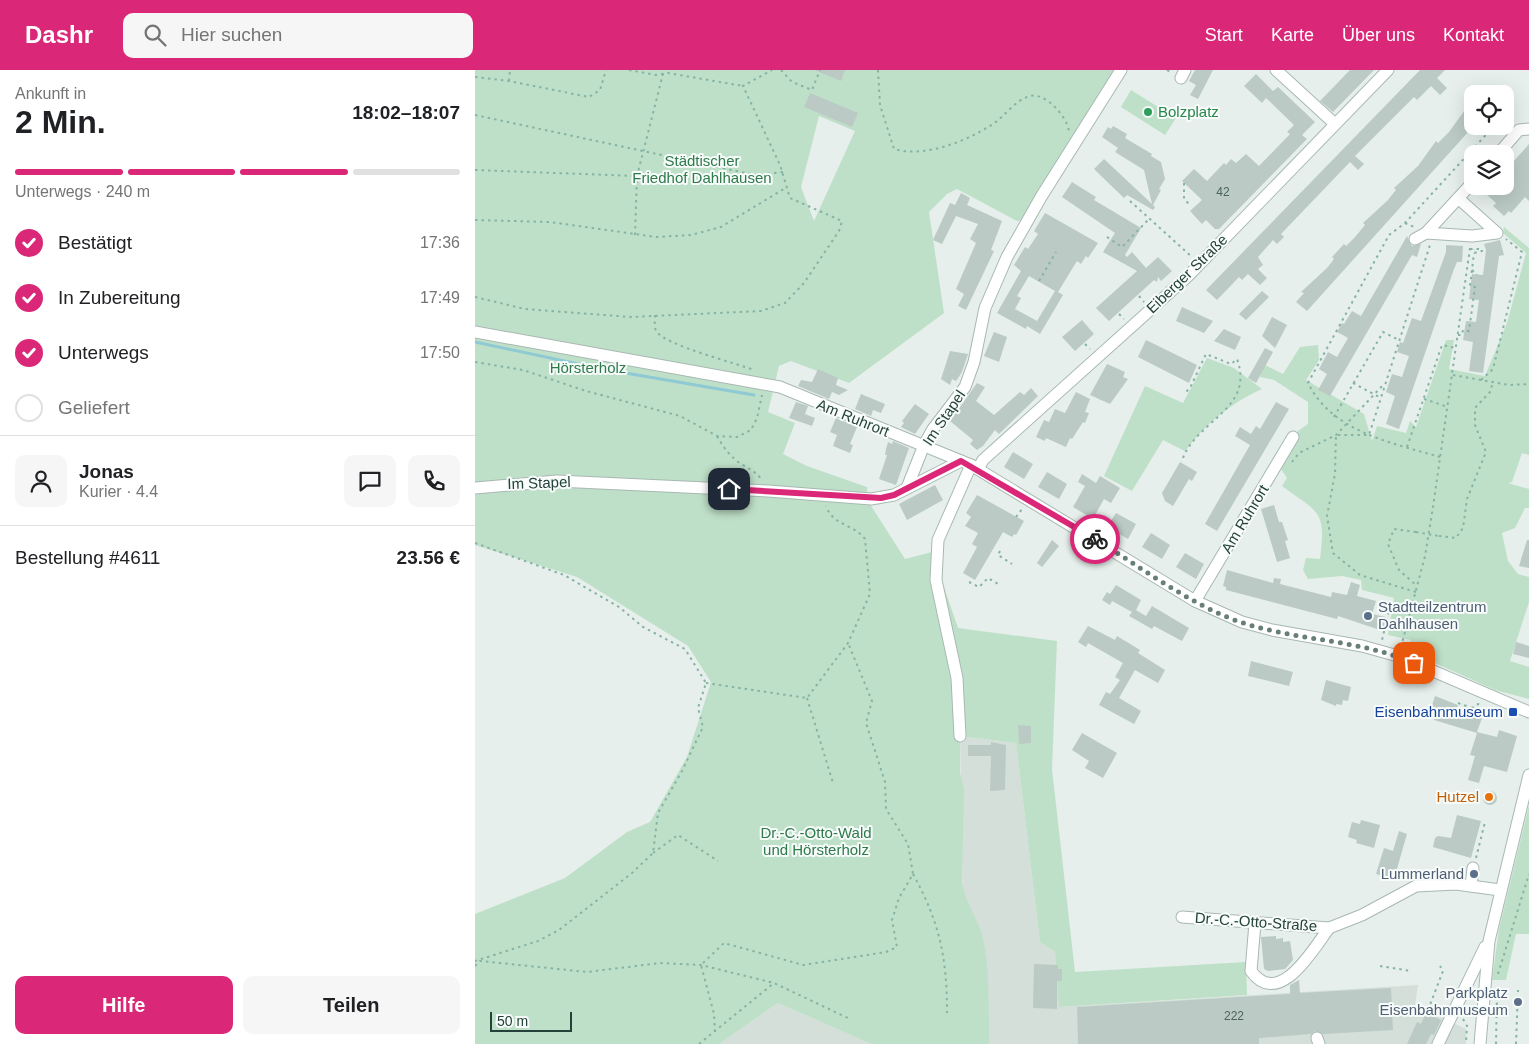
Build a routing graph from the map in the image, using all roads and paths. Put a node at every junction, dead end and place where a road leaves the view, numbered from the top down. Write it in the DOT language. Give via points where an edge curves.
graph roads {
  1 [pos="510,70"];
  2 [pos="606,70"];
  3 [pos="629,70"];
  4 [pos="771,70"];
  5 [pos="781,70"];
  6 [pos="820,70"];
  7 [pos="878,70"];
  8 [pos="1121,70"];
  9 [pos="1276,70"];
  10 [pos="1388,70"];
  11 [pos="664,72"];
  12 [pos="475,78"];
  13 [pos="509,81"];
  14 [pos="743,86"];
  15 [pos="475,115"];
  16 [pos="1335,124"];
  17 [pos="1529,129"];
  18 [pos="1486,135"];
  19 [pos="1075,145"];
  20 [pos="1506,145"];
  21 [pos="645,152"];
  22 [pos="475,170"];
  23 [pos="783,172"];
  24 [pos="637,176"];
  25 [pos="1184,183"];
  26 [pos="787,187"];
  27 [pos="1464,192"];
  28 [pos="1458,198"];
  29 [pos="1130,202"];
  30 [pos="1189,204"];
  31 [pos="475,220"];
  32 [pos="1148,220"];
  33 [pos="1405,223"];
  34 [pos="1426,233"];
  35 [pos="635,235"];
  36 [pos="1472,236"];
  37 [pos="1493,236"];
  38 [pos="1107,237"];
  39 [pos="1415,239"];
  40 [pos="1470,249"];
  41 [pos="1056,252"];
  42 [pos="1200,264"];
  43 [pos="1472,270"];
  44 [pos="1477,275"];
  45 [pos="1039,281"];
  46 [pos="1476,282"];
  47 [pos="1475,287"];
  48 [pos="475,297"];
  49 [pos="655,315"];
  50 [pos="475,332"];
  51 [pos="1458,335"];
  52 [pos="1399,340"];
  53 [pos="1456,348"];
  54 [pos="475,362"];
  55 [pos="1453,375"];
  56 [pos="1481,380"];
  57 [pos="1386,382"];
  58 [pos="1493,382"];
  59 [pos="1353,383"];
  60 [pos="1529,384"];
  61 [pos="768,385"];
  62 [pos="1185,392"];
  63 [pos="1372,394"];
  64 [pos="1381,398"];
  65 [pos="1424,399"];
  66 [pos="1448,407"];
  67 [pos="1333,417"];
  68 [pos="1346,423"];
  69 [pos="1336,435"];
  70 [pos="1369,435"];
  71 [pos="717,436"];
  72 [pos="1293,437"];
  73 [pos="924,445"];
  74 [pos="1407,447"];
  75 [pos="1440,457"];
  76 [pos="1183,458"];
  77 [pos="970,465"];
  78 [pos="1289,466"];
  79 [pos="475,488"];
  80 [pos="907,488"];
  81 [pos="768,491"];
  82 [pos="823,495"];
  83 [pos="475,543"];
  84 [pos="1000,551"];
  85 [pos="1012,564"];
  86 [pos="969,582"];
  87 [pos="1000,585"];
  88 [pos="1417,586"];
  89 [pos="1416,592"];
  90 [pos="1195,601"];
  91 [pos="1381,604"];
  92 [pos="848,643"];
  93 [pos="1379,650"];
  94 [pos="1398,656"];
  95 [pos="706,684"];
  96 [pos="807,698"];
  97 [pos="1458,703"];
  98 [pos="1483,705"];
  99 [pos="1472,708"];
  100 [pos="1529,712"];
  101 [pos="1471,715"];
  102 [pos="959,736"];
  103 [pos="1529,775"];
  104 [pos="833,783"];
  105 [pos="1485,822"];
  106 [pos="1478,834"];
  107 [pos="1482,834"];
  108 [pos="1474,846"];
  109 [pos="1479,848"];
  110 [pos="653,853"];
  111 [pos="719,861"];
  112 [pos="1473,868"];
  113 [pos="913,874"];
  114 [pos="1529,874"];
  115 [pos="1471,886"];
  116 [pos="1500,890"];
  117 [pos="1182,917"];
  118 [pos="1255,923"];
  119 [pos="1329,928"];
  120 [pos="1489,938"];
  121 [pos="475,961"];
  122 [pos="480,961"];
  123 [pos="701,965"];
  124 [pos="475,966"];
  125 [pos="1380,966"];
  126 [pos="1440,966"];
  127 [pos="1411,971"];
  128 [pos="1497,978"];
  129 [pos="774,983"];
  130 [pos="1518,990"];
  131 [pos="1497,992"];
  132 [pos="1456,1008"];
  133 [pos="1428,1010"];
  134 [pos="947,1013"];
  135 [pos="850,1019"];
  136 [pos="715,1032"];
  137 [pos="1467,1043"];
  138 [pos="699,1044"];
  139 [pos="1438,1044"];
  140 [pos="1480,1044"];
  141 [pos="1496,1044"];
  142 [pos="1516,1044"];
  1 -- 13 [label="path"];
  2 -- 13 [label="path" via="600,90 589,97"];
  3 -- 11 [label="path" via="656,75"];
  4 -- 14 [label="path"];
  5 -- 6 [label="path" via="792,82 812,90"];
  7 -- 19 [label="path" via="880,105 894,149 917,150 957,143 994,124 1024,98 1036,95 1063,116"];
  8 -- 19 [label="street, Im Stapel"];
  9 -- 16 [label="street"];
  10 -- 16 [label="street, Eiberger Straße"];
  11 -- 14 [label="path"];
  11 -- 21 [label="path"];
  12 -- 13 [label="path"];
  14 -- 23 [label="path"];
  15 -- 21 [label="path"];
  16 -- 42 [label="street, Eiberger Straße"];
  17 -- 20 [label="street" via="1519,130"];
  18 -- 33 [label="path"];
  19 -- 73 [label="street, Im Stapel" via="1007,257 985,308 968,381"];
  21 -- 23 [label="path" via="755,175"];
  21 -- 24 [label="path"];
  22 -- 24 [label="path"];
  23 -- 26 [label="path"];
  24 -- 35 [label="path"];
  25 -- 30 [label="path" via="1184,199"];
  26 -- 35 [label="path" via="721,227 691,235 656,238"];
  26 -- 49 [label="path" via="790,198 799,204 842,221 804,283 785,303 761,311"];
  27 -- 28 [label="street"];
  28 -- 34 [label="street"];
  28 -- 37 [label="street"];
  29 -- 32 [label="path"];
  31 -- 35 [label="path" via="550,222"];
  32 -- 38 [label="path" via="1122,247"];
  32 -- 42 [label="path"];
  33 -- 34 [label="path"];
  33 -- 67 [label="path" via="1389,235 1308,383"];
  34 -- 36 [label="street" via="1458,240"];
  34 -- 39 [label="street"];
  34 -- 52 [label="path" via="1431,242"];
  36 -- 37 [label="street"];
  36 -- 40 [label="path"];
  37 -- 56 [label="path" via="1522,252 1493,369"];
  40 -- 43 [label="path" via="1474,251"];
  40 -- 51 [label="path"];
  41 -- 45 [label="path"];
  42 -- 77 [label="street, Eiberger Straße" via="983,460"];
  43 -- 44 [label="path"];
  43 -- 47 [label="path" via="1470,286"];
  46 -- 47 [label="path"];
  47 -- 51 [label="path" via="1469,331 1463,330 1462,335"];
  48 -- 49 [label="path" via="525,309 631,317"];
  49 -- 61 [label="path" via="659,335 691,350 758,372 767,378"];
  50 -- 61 [label="street, Am Ruhrort"];
  51 -- 53 [label="path"];
  52 -- 57 [label="path"];
  52 -- 59 [label="path" via="1383,332"];
  53 -- 55 [label="path"];
  53 -- 65 [label="path" via="1442,345"];
  54 -- 71 [label="path" via="523,370 586,391 681,416"];
  55 -- 56 [label="path"];
  55 -- 66 [label="path"];
  56 -- 58 [label="path"];
  57 -- 63 [label="path"];
  57 -- 64 [label="path"];
  58 -- 60 [label="path"];
  58 -- 88 [label="path, bridge" via="1490,392 1475,408 1475,425 1486,452 1467,499 1463,528 1456,538 1394,529 1388,544 1399,570"];
  59 -- 63 [label="path"];
  59 -- 67 [label="path"];
  61 -- 71 [label="path" via="762,392 751,430 737,437"];
  61 -- 73 [label="street, Am Ruhrort"];
  62 -- 76 [label="path" via="1206,354 1231,364 1237,359 1242,373 1236,399 1188,446"];
  63 -- 64 [label="path"];
  63 -- 68 [label="path"];
  64 -- 70 [label="path"];
  65 -- 66 [label="path"];
  65 -- 74 [label="path"];
  66 -- 75 [label="path"];
  67 -- 68 [label="path"];
  68 -- 69 [label="path"];
  68 -- 70 [label="path"];
  69 -- 70 [label="path"];
  69 -- 78 [label="path" via="1299,453"];
  69 -- 89 [label="path" via="1335,474 1327,516 1333,554 1360,574"];
  70 -- 74 [label="path"];
  71 -- 81 [label="path" via="732,456 758,475"];
  72 -- 90 [label="street, Am Ruhrort"];
  73 -- 77 [label="street, Am Ruhrort"];
  73 -- 80 [label="street, Im Stapel"];
  74 -- 75 [label="path"];
  75 -- 88 [label="path"];
  77 -- 80 [label="street, Eiberger Straße"];
  77 -- 90 [label="street, Am Ruhrort"];
  77 -- 102 [label="street" via="938,540 935,580 957,678"];
  79 -- 81 [label="street, Im Stapel" via="557,481"];
  80 -- 82 [label="street, Im Stapel" via="887,497"];
  81 -- 82 [label="street, Im Stapel"];
  82 -- 92 [label="path" via="828,513 865,539 870,594"];
  83 -- 95 [label="path" via="564,575 619,607 643,627 685,649"];
  84 -- 85 [label="path" via="998,555"];
  86 -- 87 [label="path" via="979,587 988,578"];
  88 -- 89 [label="path"];
  89 -- 94 [label="path"];
  90 -- 93 [label="street, Am Ruhrort" via="1242,622"];
  91 -- 93 [label="path" via="1389,611"];
  92 -- 96 [label="path"];
  92 -- 113 [label="path" via="872,701 866,723 885,782 886,810 908,844"];
  93 -- 94 [label="street, Am Ruhrort"];
  94 -- 100 [label="street, Am Ruhrort"];
  95 -- 96 [label="path"];
  95 -- 110 [label="path" via="698,708 703,727 658,813"];
  96 -- 104 [label="path"];
  97 -- 99 [label="path"];
  98 -- 99 [label="path"];
  99 -- 101 [label="path"];
  103 -- 116 [label="street"];
  105 -- 107 [label="path"];
  106 -- 107 [label="path"];
  107 -- 109 [label="path"];
  108 -- 109 [label="path"];
  109 -- 112 [label="path"];
  110 -- 111 [label="path" via="678,835"];
  110 -- 122 [label="path" via="559,930 538,941"];
  112 -- 115 [label="street"];
  113 -- 123 [label="path" via="899,898 892,920 897,947 886,952 803,965 724,944"];
  113 -- 134 [label="path" via="928,901 942,942"];
  114 -- 128 [label="path"];
  115 -- 116 [label="street, Dr.-C.-Otto-Straße"];
  115 -- 119 [label="street, Dr.-C.-Otto-Straße" via="1417,886"];
  116 -- 120 [label="street"];
  117 -- 118 [label="street, Dr.-C.-Otto-Straße"];
  118 -- 119 [label="street, Dr.-C.-Otto-Straße"];
  118 -- 119 [label="street" via="1251,971 1263,981 1272,982 1286,980 1301,968"];
  120 -- 132 [label="street"];
  120 -- 140 [label="street"];
  121 -- 122 [label="path"];
  122 -- 123 [label="path" via="587,972 660,963"];
  122 -- 124 [label="path"];
  123 -- 129 [label="path"];
  123 -- 136 [label="path" via="714,1014"];
  125 -- 127 [label="path"];
  126 -- 133 [label="path" via="1443,971"];
  129 -- 135 [label="path"];
  129 -- 136 [label="path"];
  130 -- 142 [label="path"];
  131 -- 141 [label="path"];
  132 -- 137 [label="path" via="1467,1026"];
  132 -- 139 [label="street"];
  136 -- 138 [label="path"];
}
